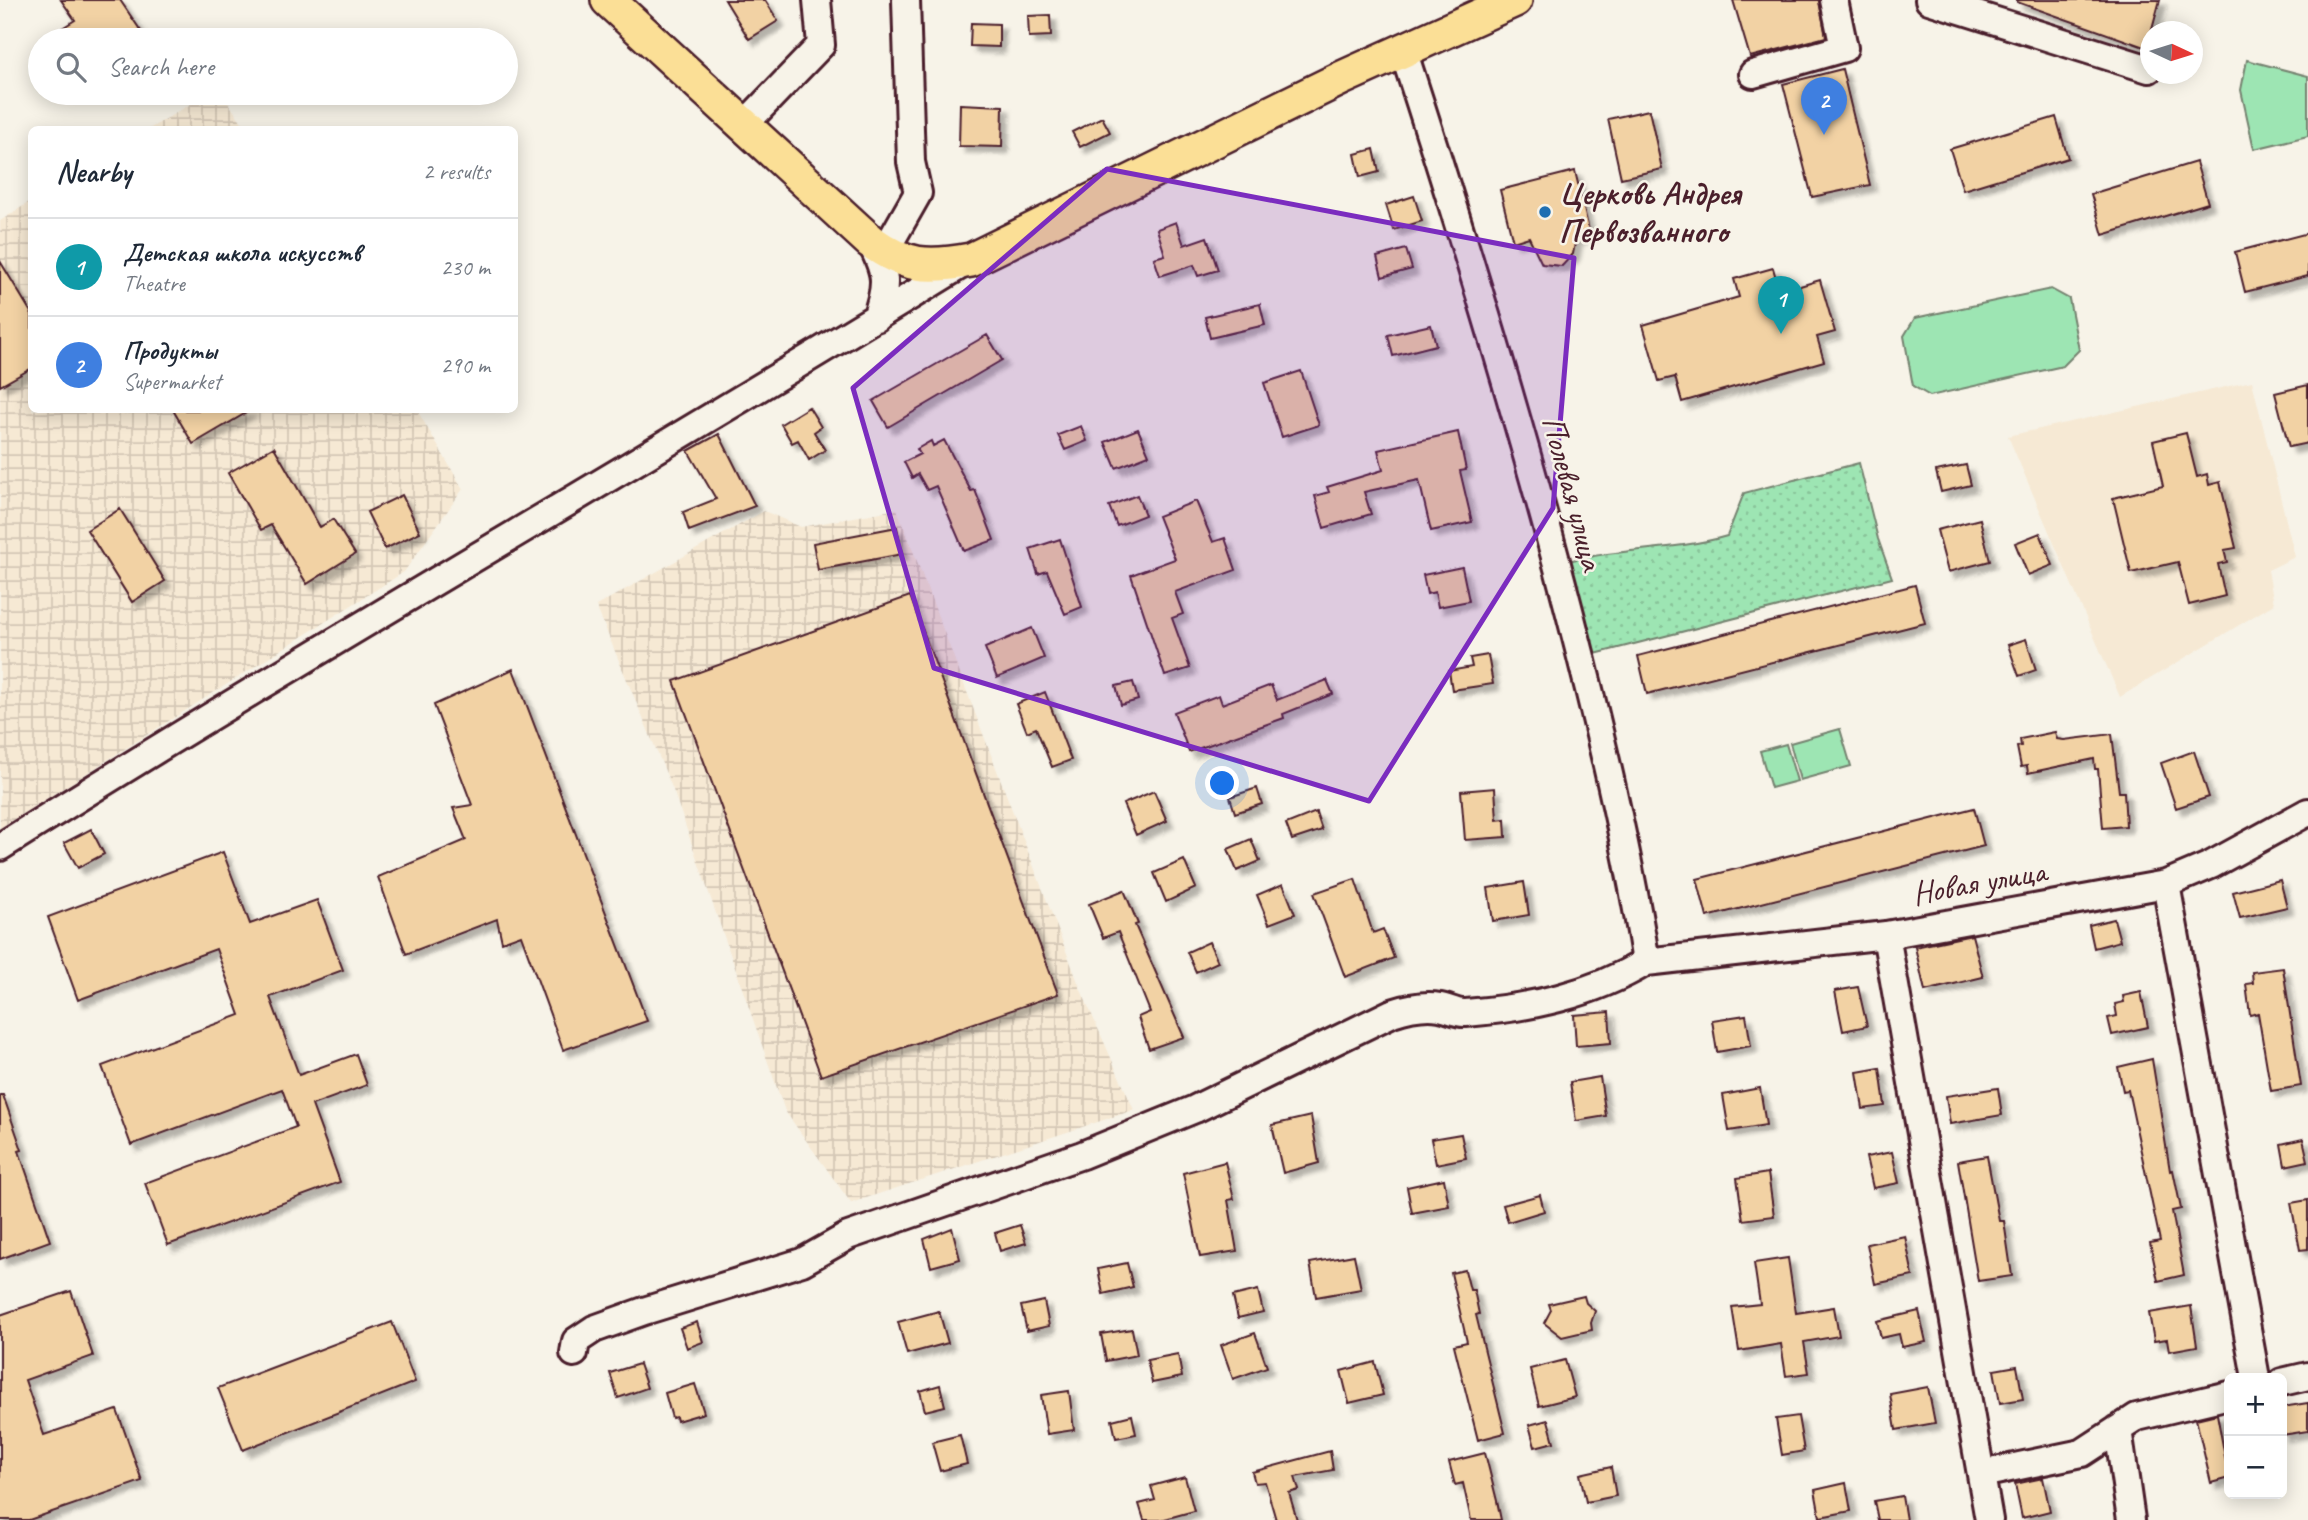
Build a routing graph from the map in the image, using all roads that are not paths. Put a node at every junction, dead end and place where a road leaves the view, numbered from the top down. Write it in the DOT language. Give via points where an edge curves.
graph roads {
  1 [pos="608,0"];
  2 [pos="817,0"];
  3 [pos="906,0"];
  4 [pos="1515,0"];
  5 [pos="1834,0"];
  6 [pos="1929,0"];
  7 [pos="1403,50"];
  8 [pos="2140,65"];
  9 [pos="1753,74"];
  10 [pos="744,125"];
  11 [pos="877,246"];
  12 [pos="971,260"];
  13 [pos="876,318"];
  14 [pos="2308,811"];
  15 [pos="0,847"];
  16 [pos="2166,884"];
  17 [pos="1886,934"];
  18 [pos="1646,962"];
  19 [pos="574,1353"];
  20 [pos="2255,1373"];
  21 [pos="2308,1376"];
  22 [pos="2287,1381"];
  23 [pos="2224,1396"];
  24 [pos="2118,1429"];
  25 [pos="1981,1474"];
  26 [pos="1989,1520"];
  27 [pos="2131,1520"];
  1 -- 10 [label="main road"];
  2 -- 10 [label="street" via="821,45"];
  3 -- 11 [label="street" via="911,162 918,193"];
  4 -- 7 [label="main road"];
  5 -- 9 [label="street" via="1844,48"];
  6 -- 8 [label="street"];
  7 -- 12 [label="main road"];
  7 -- 18 [label="street, Полевая улица" via="1493,331 1543,511 1615,802"];
  10 -- 11 [label="main road"];
  11 -- 12 [label="main road" via="904,261 933,267"];
  11 -- 13 [label="street" via="887,282"];
  12 -- 13 [label="street"];
  13 -- 15 [label="street" via="190,727"];
  14 -- 16 [label="street, Новая улица" via="2211,865"];
  16 -- 17 [label="street, Новая улица"];
  16 -- 20 [label="street"];
  17 -- 18 [label="street, Новая улица"];
  17 -- 25 [label="street"];
  18 -- 19 [label="street" via="1613,982 1578,994 1462,1013 1438,1006 1412,1006 1392,1013 1195,1109 1082,1155 848,1236 802,1262 594,1329 576,1341"];
  21 -- 22 [label="street"];
  23 -- 24 [label="street" via="2137,1417"];
  24 -- 25 [label="street" via="2082,1453"];
  24 -- 27 [label="street"];
  25 -- 26 [label="street"];
}
